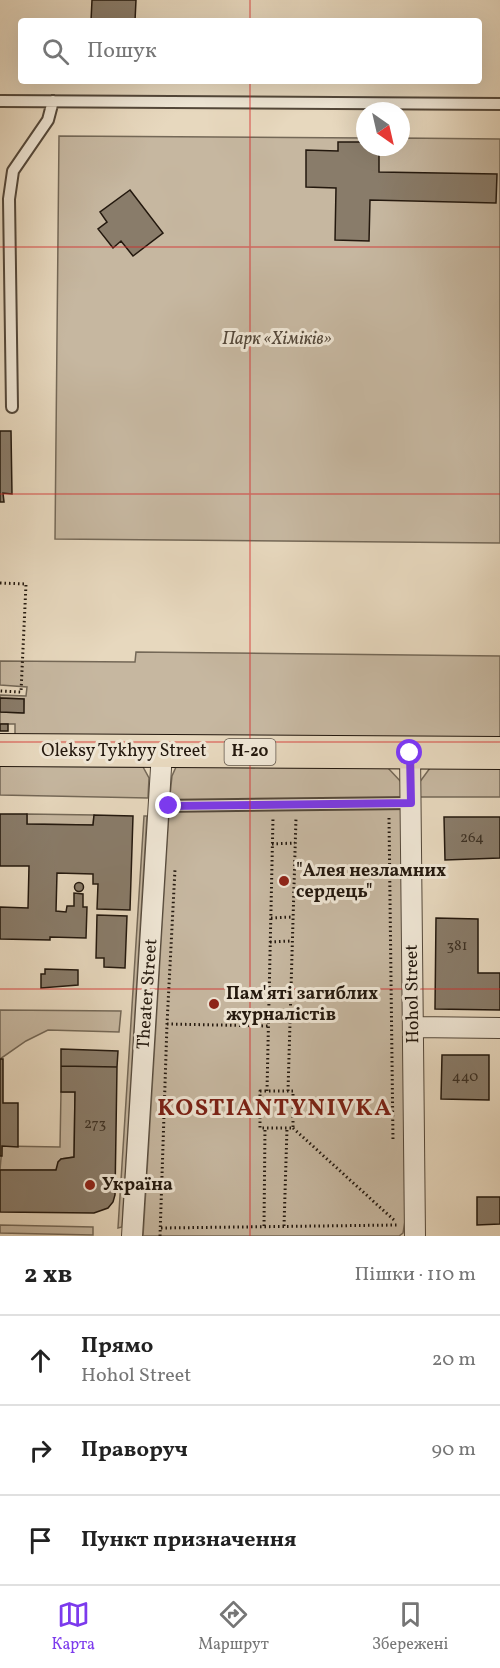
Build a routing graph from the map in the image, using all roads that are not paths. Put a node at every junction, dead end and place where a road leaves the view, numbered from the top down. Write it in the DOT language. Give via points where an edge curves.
graph roads {
  1 [pos="0,101"];
  2 [pos="53,101"];
  3 [pos="500,104"];
  4 [pos="12,407"];
  5 [pos="0,750"];
  6 [pos="162,752"];
  7 [pos="410,753"];
  8 [pos="500,753"];
  9 [pos="411,803"];
  10 [pos="159,806"];
  11 [pos="413,1027"];
  12 [pos="500,1028"];
  13 [pos="410,1230"];
  14 [pos="132,1236"];
  1 -- 2 [label="lane"];
  2 -- 3 [label="lane"];
  2 -- 4 [label="lane" via="48,120 13,171 9,199"];
  5 -- 6 [label="main road, Oleksy Tykhyy Street / Н-20"];
  6 -- 7 [label="main road, Oleksy Tykhyy Street / Н-20"];
  6 -- 10 [label="street, Theater Street"];
  7 -- 8 [label="main road, Oleksy Tykhyy Street / Н-20"];
  7 -- 9 [label="street, Hohol Street"];
  9 -- 10 [label="lane"];
  9 -- 11 [label="street, Hohol Street"];
  10 -- 14 [label="street, Theater Street"];
  11 -- 12 [label="street"];
  11 -- 13 [label="street, Hohol Street"];
}
